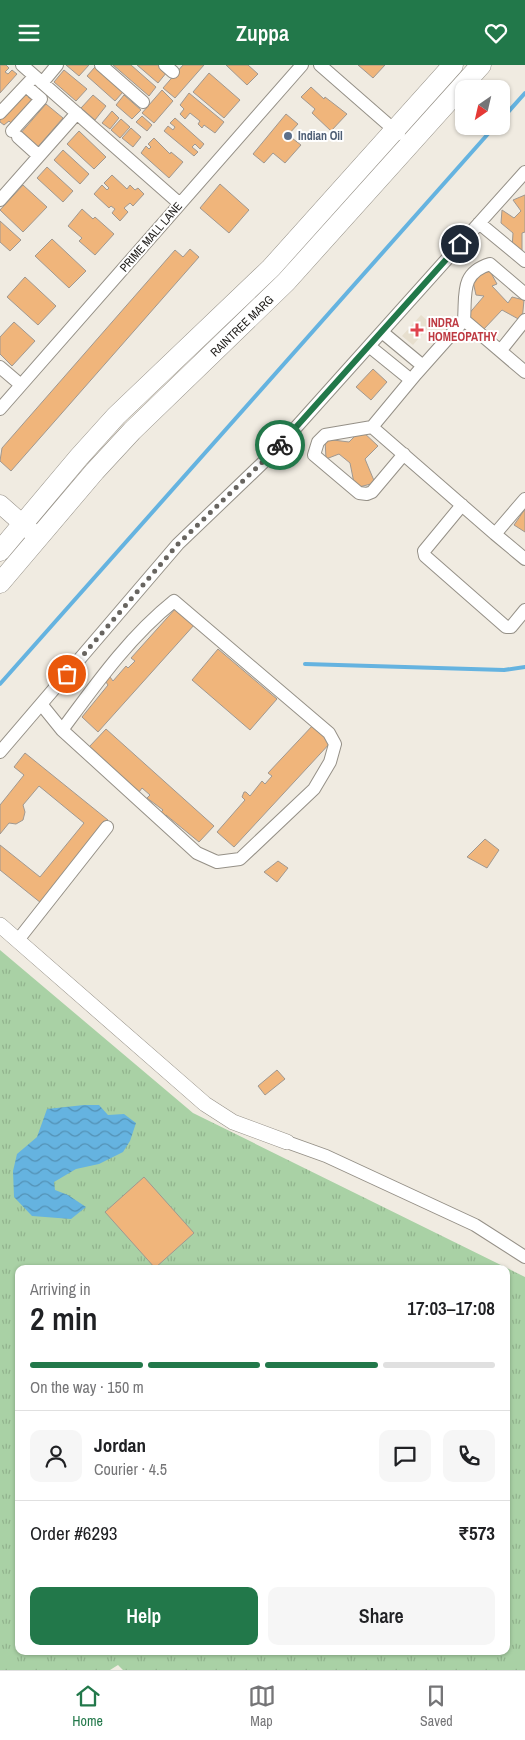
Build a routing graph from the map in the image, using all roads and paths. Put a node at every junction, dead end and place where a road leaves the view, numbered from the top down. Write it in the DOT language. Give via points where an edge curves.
graph roads {
  1 [pos="22,65"];
  2 [pos="57,65"];
  3 [pos="101,65"];
  4 [pos="302,65"];
  5 [pos="320,65"];
  6 [pos="453,65"];
  7 [pos="481,65"];
  8 [pos="34,82"];
  9 [pos="52,92"];
  10 [pos="143,102"];
  11 [pos="0,113"];
  12 [pos="77,113"];
  13 [pos="395,130"];
  14 [pos="15,134"];
  15 [pos="410,144"];
  16 [pos="39,156"];
  17 [pos="525,172"];
  18 [pos="0,200"];
  19 [pos="180,204"];
  20 [pos="479,223"];
  21 [pos="525,261"];
  22 [pos="525,294"];
  23 [pos="464,320"];
  24 [pos="525,320"];
  25 [pos="382,332"];
  26 [pos="369,346"];
  27 [pos="502,350"];
  28 [pos="423,366"];
  29 [pos="0,367"];
  30 [pos="525,372"];
  31 [pos="410,380"];
  32 [pos="21,385"];
  33 [pos="0,409"];
  34 [pos="372,427"];
  35 [pos="404,454"];
  36 [pos="525,499"];
  37 [pos="0,504"];
  38 [pos="462,505"];
  39 [pos="23,524"];
  40 [pos="495,534"];
  41 [pos="39,538"];
  42 [pos="3,541"];
  43 [pos="26,554"];
  44 [pos="525,559"];
  45 [pos="0,583"];
  46 [pos="525,610"];
  47 [pos="41,704"];
  48 [pos="62,730"];
  49 [pos="0,752"];
  50 [pos="107,827"];
  51 [pos="0,925"];
  52 [pos="18,940"];
  53 [pos="287,1142"];
  54 [pos="525,1257"];
  1 -- 8 [label="street"];
  2 -- 8 [label="street"];
  3 -- 10 [label="street"];
  4 -- 19 [label="street, PRIME MALL LANE"];
  5 -- 13 [label="street"];
  6 -- 13 [label="main road, RAINTREE MARG"];
  7 -- 15 [label="main road, RAINTREE MARG"];
  8 -- 9 [label="street"];
  8 -- 11 [label="street"];
  8 -- 14 [label="street" via="40,99"];
  9 -- 12 [label="street"];
  9 -- 14 [label="street"];
  12 -- 16 [label="street"];
  12 -- 19 [label="street"];
  13 -- 15 [label="street"];
  13 -- 39 [label="main road, RAINTREE MARG" via="271,268 116,417"];
  14 -- 16 [label="street"];
  15 -- 41 [label="main road, RAINTREE MARG" via="286,283 132,431"];
  16 -- 18 [label="street"];
  17 -- 20 [label="street"];
  19 -- 32 [label="street, PRIME MALL LANE"];
  20 -- 21 [label="street"];
  20 -- 25 [label="street"];
  22 -- 23 [label="street" via="490,264 480,267 468,280"];
  23 -- 27 [label="street"];
  23 -- 28 [label="street"];
  24 -- 27 [label="street"];
  25 -- 26 [label="street"];
  25 -- 28 [label="street"];
  26 -- 31 [label="street"];
  26 -- 47 [label="street" via="273,453 178,544"];
  27 -- 30 [label="street"];
  28 -- 31 [label="street"];
  29 -- 32 [label="street"];
  31 -- 34 [label="street"];
  32 -- 33 [label="street, PRIME MALL LANE"];
  34 -- 35 [label="street"];
  34 -- 35 [label="street" via="325,435 318,442 314,455 359,493 367,494"];
  35 -- 38 [label="street"];
  36 -- 40 [label="street"];
  37 -- 39 [label="main road"];
  38 -- 40 [label="street"];
  38 -- 46 [label="street" via="424,551 425,556 506,627 511,627"];
  39 -- 41 [label="main road"];
  39 -- 42 [label="main road, RAINTREE MARG"];
  40 -- 44 [label="street"];
  41 -- 43 [label="main road, RAINTREE MARG"];
  42 -- 43 [label="main road"];
  43 -- 45 [label="main road, RAINTREE MARG"];
  47 -- 48 [label="street"];
  47 -- 49 [label="street"];
  48 -- 48 [label="street" via="197,853 217,862 240,859 314,789 330,762 335,744 329,733 174,601 151,619"];
  50 -- 52 [label="street"];
  51 -- 52 [label="street"];
  52 -- 53 [label="street" via="205,1104 233,1122"];
  53 -- 54 [label="street" via="326,1156 475,1225"];
}
